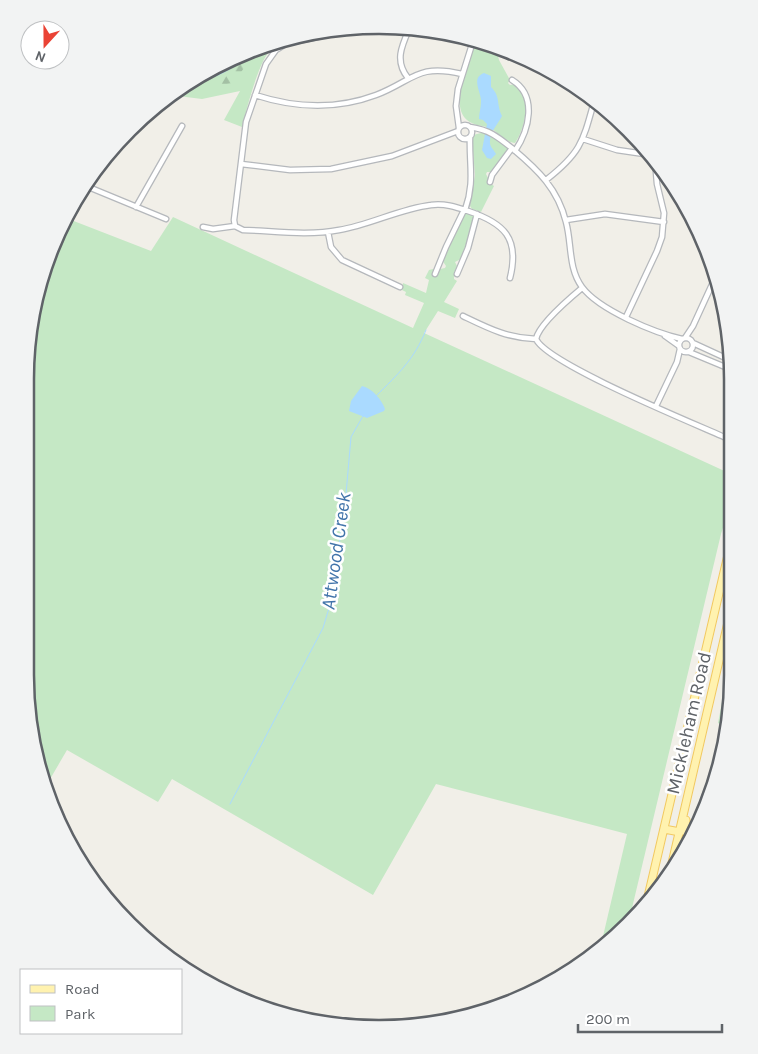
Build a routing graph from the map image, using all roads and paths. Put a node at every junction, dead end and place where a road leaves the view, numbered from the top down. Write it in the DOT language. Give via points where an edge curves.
graph roads {
  1 [pos="407,35"];
  2 [pos="471,47"];
  3 [pos="276,50"];
  4 [pos="462,74"];
  5 [pos="408,78"];
  6 [pos="512,80"];
  7 [pos="255,95"];
  8 [pos="592,108"];
  9 [pos="458,114"];
  10 [pos="182,126"];
  11 [pos="469,126"];
  12 [pos="482,130"];
  13 [pos="460,134"];
  14 [pos="471,135"];
  15 [pos="583,139"];
  16 [pos="514,150"];
  17 [pos="469,151"];
  18 [pos="641,154"];
  19 [pos="241,164"];
  20 [pos="656,173"];
  21 [pos="546,180"];
  22 [pos="490,182"];
  23 [pos="91,188"];
  24 [pos="136,206"];
  25 [pos="465,210"];
  26 [pos="477,214"];
  27 [pos="166,219"];
  28 [pos="566,220"];
  29 [pos="664,222"];
  30 [pos="235,226"];
  31 [pos="203,227"];
  32 [pos="328,232"];
  33 [pos="435,274"];
  34 [pos="457,274"];
  35 [pos="510,278"];
  36 [pos="400,287"];
  37 [pos="711,287"];
  38 [pos="582,288"];
  39 [pos="463,316"];
  40 [pos="626,317"];
  41 [pos="664,335"];
  42 [pos="536,339"];
  43 [pos="688,340"];
  44 [pos="679,347"];
  45 [pos="687,352"];
  46 [pos="724,357"];
  47 [pos="676,362"];
  48 [pos="724,367"];
  49 [pos="656,406"];
  50 [pos="724,437"];
  51 [pos="724,572"];
  52 [pos="724,640"];
  53 [pos="684,812"];
  54 [pos="664,829"];
  55 [pos="680,832"];
  56 [pos="686,833"];
  57 [pos="678,840"];
  58 [pos="675,853"];
  59 [pos="650,889"];
  1 -- 5 [label="street" via="400,57"];
  2 -- 4 [label="street"];
  3 -- 7 [label="street" via="266,64"];
  4 -- 5 [label="street" via="431,70"];
  4 -- 9 [label="street" via="456,98"];
  5 -- 7 [label="street" via="376,95 335,105 276,102"];
  6 -- 16 [label="street" via="522,88 529,109 523,137"];
  7 -- 19 [label="street" via="246,122"];
  8 -- 15 [label="street"];
  9 -- 11 [label="street"];
  9 -- 13 [label="street"];
  10 -- 24 [label="street"];
  11 -- 12 [label="street"];
  11 -- 13 [label="street" via="463,125"];
  11 -- 14 [label="street"];
  12 -- 14 [label="street"];
  12 -- 16 [label="street" via="498,136"];
  13 -- 14 [label="street"];
  13 -- 17 [label="street"];
  13 -- 19 [label="street" via="392,156 331,169 290,170"];
  14 -- 17 [label="street"];
  15 -- 18 [label="street"];
  15 -- 21 [label="street" via="569,160"];
  16 -- 21 [label="street"];
  16 -- 22 [label="street" via="492,175"];
  17 -- 25 [label="street" via="472,186"];
  19 -- 30 [label="street"];
  20 -- 29 [label="street"];
  21 -- 28 [label="street"];
  23 -- 24 [label="street"];
  24 -- 27 [label="street"];
  25 -- 26 [label="street"];
  25 -- 32 [label="street" via="431,204"];
  25 -- 33 [label="street"];
  26 -- 34 [label="street"];
  26 -- 35 [label="street" via="500,226 510,240 514,260"];
  28 -- 29 [label="street" via="605,214"];
  28 -- 38 [label="street" via="571,262"];
  29 -- 40 [label="street" via="657,251"];
  30 -- 31 [label="street"];
  30 -- 32 [label="street" via="243,230"];
  32 -- 36 [label="street" via="331,247 342,260"];
  37 -- 43 [label="street"];
  38 -- 40 [label="street" via="598,303"];
  38 -- 42 [label="street" via="549,319"];
  39 -- 42 [label="street" via="501,334"];
  40 -- 41 [label="street"];
  41 -- 43 [label="street"];
  41 -- 44 [label="street"];
  42 -- 49 [label="street" via="549,352 569,364"];
  43 -- 44 [label="street"];
  43 -- 45 [label="street" via="693,348"];
  43 -- 46 [label="street"];
  44 -- 45 [label="street"];
  44 -- 47 [label="street"];
  45 -- 47 [label="street"];
  45 -- 48 [label="street"];
  47 -- 49 [label="street"];
  49 -- 50 [label="street"];
  51 -- 54 [label="main road, Mickleham Road"];
  52 -- 53 [label="main road, Mickleham Road"];
  53 -- 55 [label="main road, Mickleham Road"];
  53 -- 56 [label="main road"];
  54 -- 55 [label="main road"];
  54 -- 57 [label="main road"];
  54 -- 59 [label="main road, Mickleham Road"];
  55 -- 57 [label="main road, Mickleham Road"];
  57 -- 58 [label="main road, Mickleham Road"];
}
